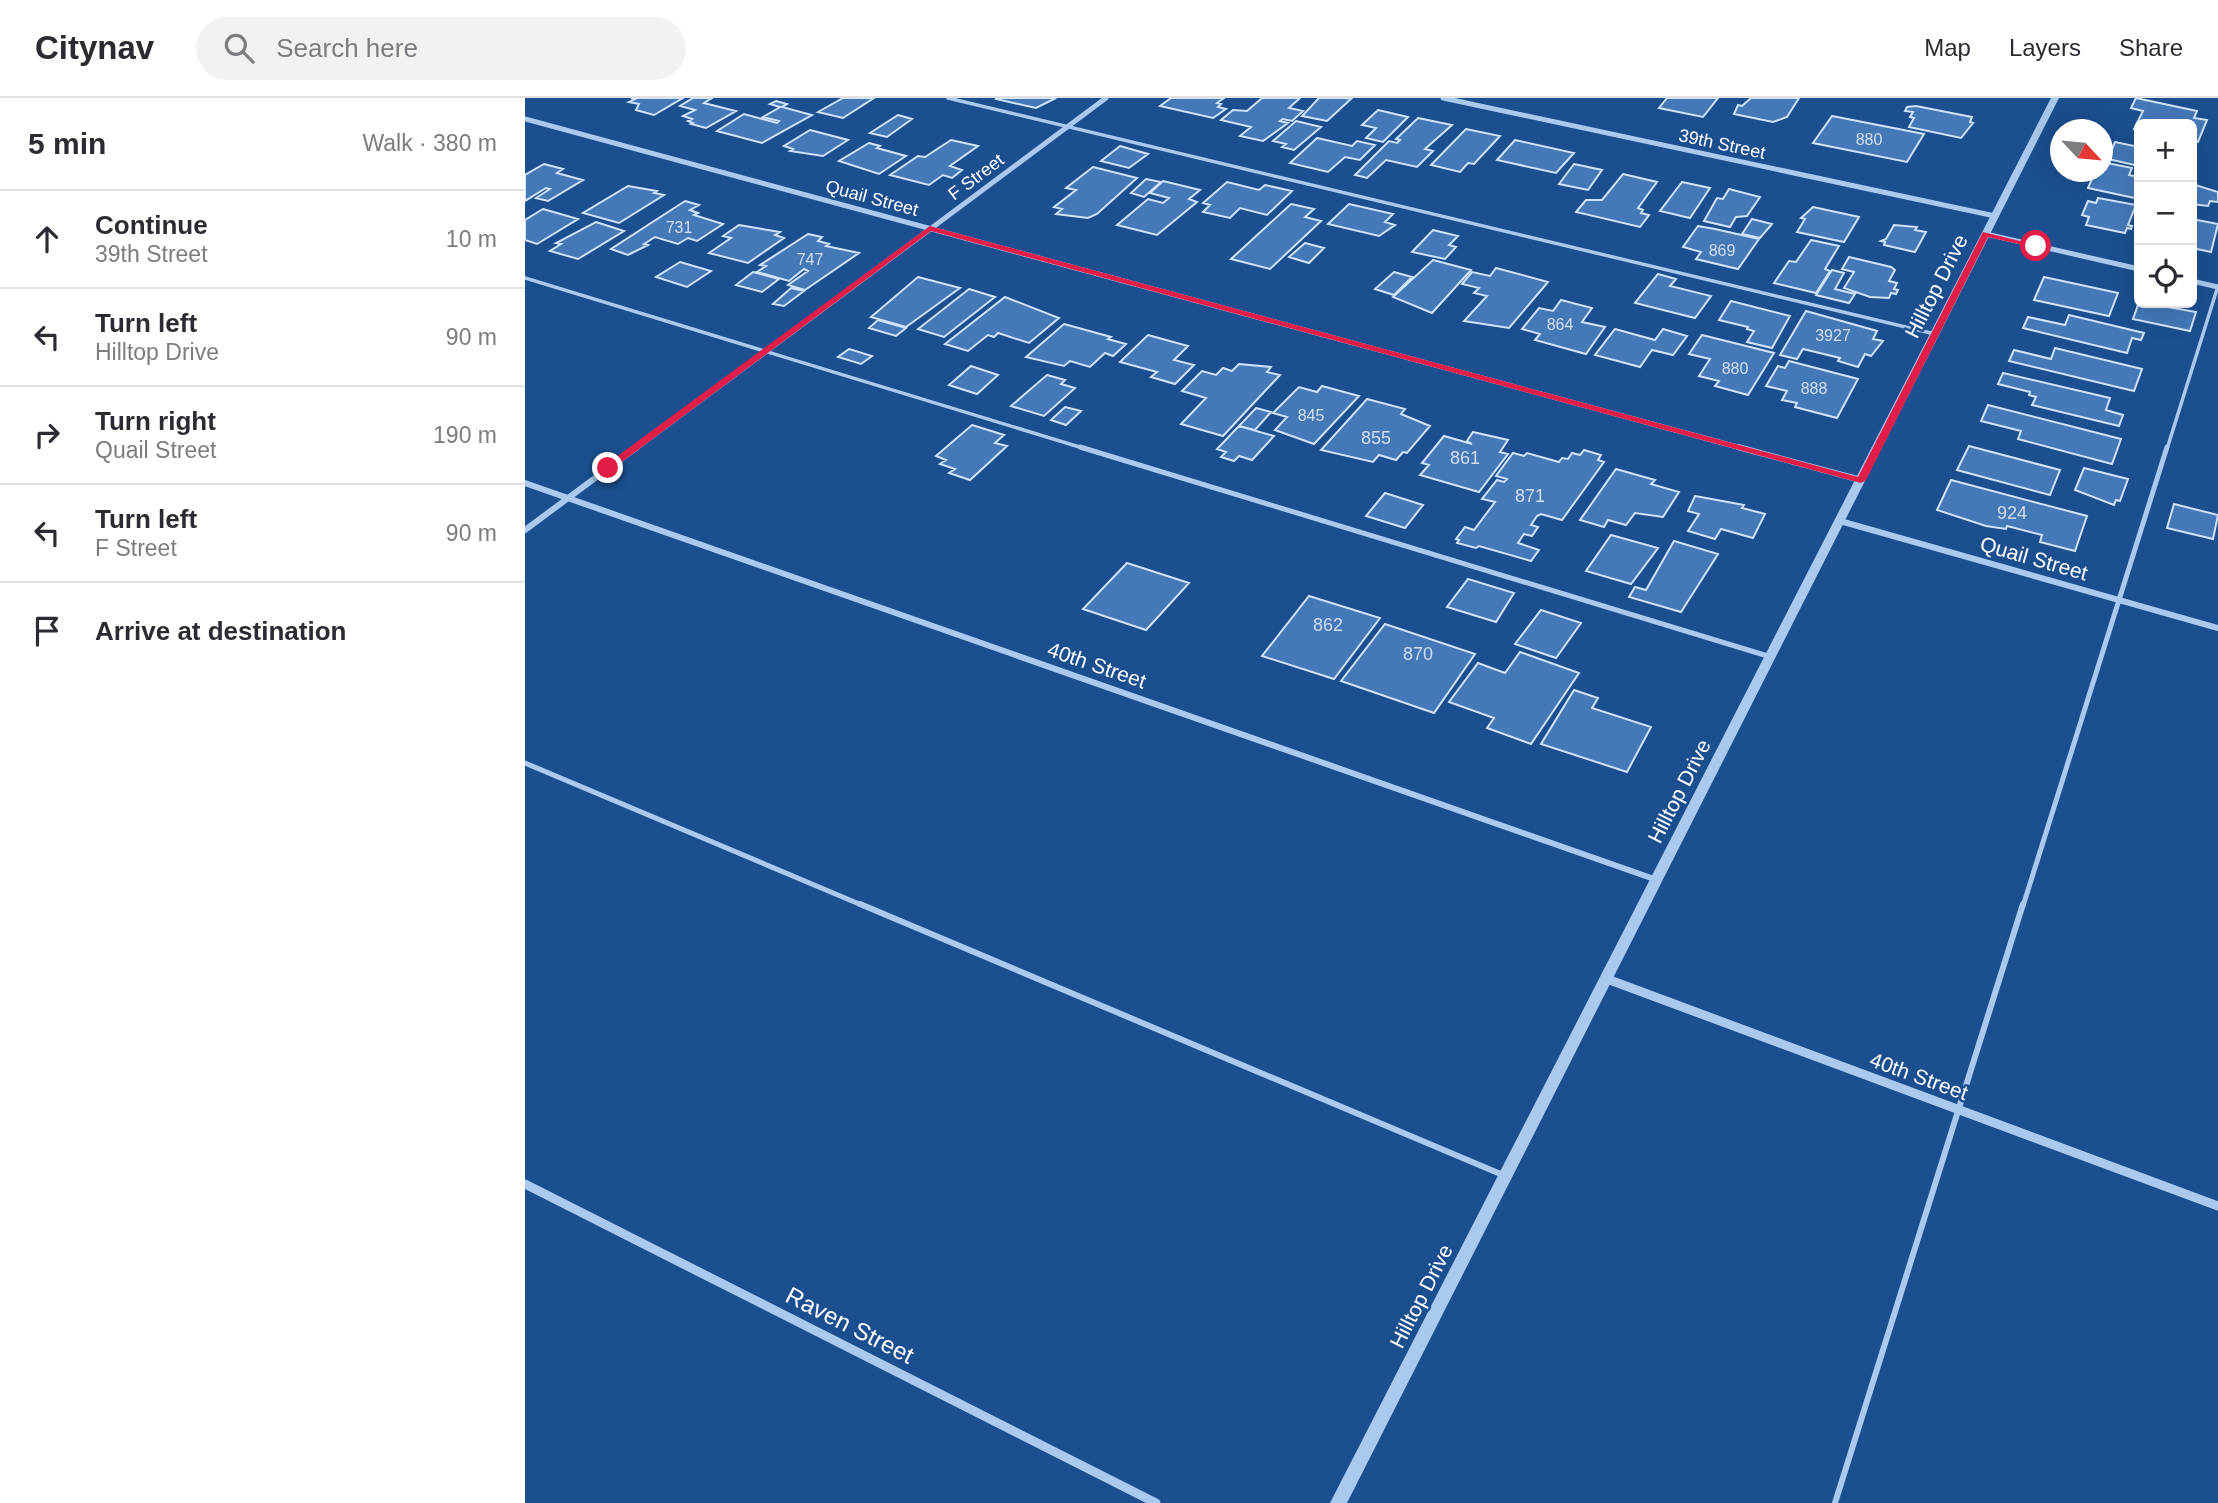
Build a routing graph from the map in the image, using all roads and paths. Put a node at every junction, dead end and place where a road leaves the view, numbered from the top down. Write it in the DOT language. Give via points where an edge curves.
graph roads {
  1 [pos="948,98"];
  2 [pos="1106,98"];
  3 [pos="1443,98"];
  4 [pos="2055,98"];
  5 [pos="525,119"];
  6 [pos="1068,126"];
  7 [pos="1995,216"];
  8 [pos="930,229"];
  9 [pos="1986,234"];
  10 [pos="2134,268"];
  11 [pos="525,278"];
  12 [pos="2197,282"];
  13 [pos="2218,287"];
  14 [pos="1936,334"];
  15 [pos="766,351"];
  16 [pos="1861,480"];
  17 [pos="525,483"];
  18 [pos="568,498"];
  19 [pos="1840,521"];
  20 [pos="525,530"];
  21 [pos="2119,600"];
  22 [pos="2218,628"];
  23 [pos="1770,657"];
  24 [pos="525,763"];
  25 [pos="1657,880"];
  26 [pos="1607,979"];
  27 [pos="1959,1110"];
  28 [pos="1506,1176"];
  29 [pos="525,1184"];
  30 [pos="2218,1206"];
  31 [pos="1156,1503"];
  32 [pos="1338,1503"];
  33 [pos="1835,1503"];
  1 -- 6 [label="lane"];
  2 -- 6 [label="street, F Street"];
  3 -- 7 [label="street, 39th Street"];
  4 -- 7 [label="street, Hilltop Drive"];
  5 -- 8 [label="street, Quail Street"];
  6 -- 8 [label="street, F Street"];
  6 -- 14 [label="lane"];
  7 -- 9 [label="street, Hilltop Drive"];
  8 -- 15 [label="street, F Street"];
  8 -- 16 [label="street, Quail Street"];
  9 -- 10 [label="street"];
  9 -- 14 [label="street, Hilltop Drive"];
  11 -- 15 [label="lane"];
  12 -- 13 [label="street"];
  13 -- 21 [label="lane"];
  14 -- 16 [label="street, Hilltop Drive"];
  15 -- 18 [label="street, F Street"];
  15 -- 23 [label="lane"];
  16 -- 19 [label="street, Hilltop Drive"];
  17 -- 18 [label="street, 40th Street"];
  18 -- 20 [label="street, F Street"];
  18 -- 25 [label="street, 40th Street"];
  19 -- 21 [label="street, Quail Street"];
  19 -- 23 [label="street, Hilltop Drive"];
  21 -- 22 [label="street, Quail Street"];
  21 -- 27 [label="lane"];
  23 -- 25 [label="street, Hilltop Drive"];
  24 -- 28 [label="lane"];
  25 -- 26 [label="street, Hilltop Drive"];
  26 -- 27 [label="street, 40th Street"];
  26 -- 28 [label="street, Hilltop Drive"];
  27 -- 30 [label="street, 40th Street"];
  27 -- 33 [label="lane"];
  28 -- 32 [label="street, Hilltop Drive"];
  29 -- 31 [label="street, Raven Street"];
}
